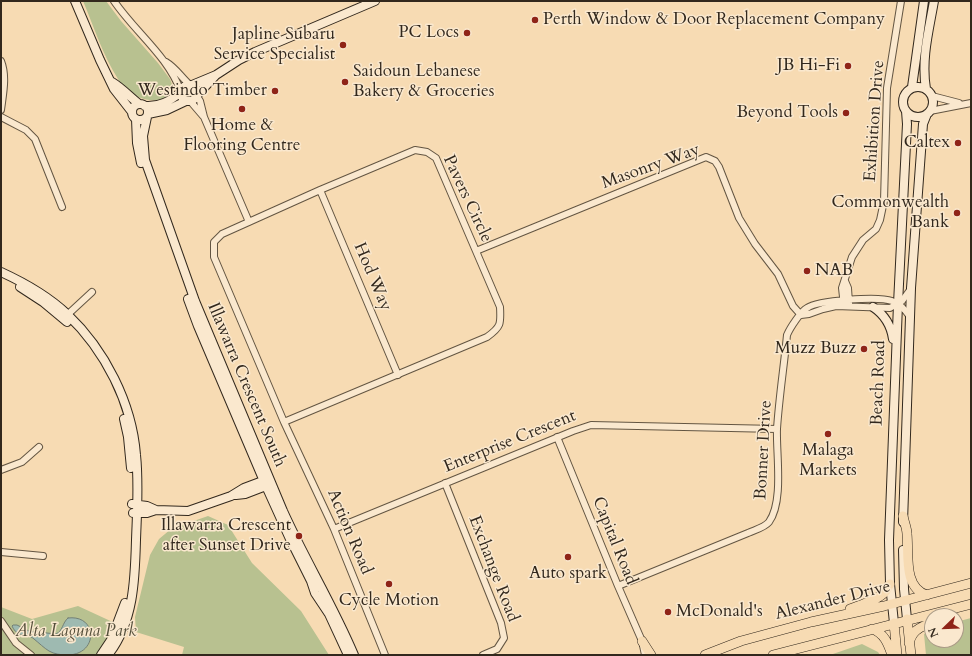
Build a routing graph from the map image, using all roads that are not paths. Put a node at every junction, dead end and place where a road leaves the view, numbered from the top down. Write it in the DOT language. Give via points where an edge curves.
graph roads {
  1 [pos="75,1"];
  2 [pos="114,1"];
  3 [pos="375,1"];
  4 [pos="901,1"];
  5 [pos="924,1"];
  6 [pos="934,1"];
  7 [pos="1,61"];
  8 [pos="164,61"];
  9 [pos="216,75"];
  10 [pos="112,82"];
  11 [pos="191,85"];
  12 [pos="912,87"];
  13 [pos="926,89"];
  14 [pos="181,92"];
  15 [pos="197,95"];
  16 [pos="932,96"];
  17 [pos="187,101"];
  18 [pos="971,102"];
  19 [pos="960,104"];
  20 [pos="142,105"];
  21 [pos="1,110"];
  22 [pos="906,111"];
  23 [pos="928,112"];
  24 [pos="134,115"];
  25 [pos="147,115"];
  26 [pos="1,117"];
  27 [pos="204,117"];
  28 [pos="320,190"];
  29 [pos="62,207"];
  30 [pos="249,222"];
  31 [pos="476,251"];
  32 [pos="1,272"];
  33 [pos="1,277"];
  34 [pos="912,288"];
  35 [pos="92,292"];
  36 [pos="846,303"];
  37 [pos="898,304"];
  38 [pos="873,307"];
  39 [pos="801,315"];
  40 [pos="65,316"];
  41 [pos="910,318"];
  42 [pos="896,364"];
  43 [pos="398,375"];
  44 [pos="284,422"];
  45 [pos="777,429"];
  46 [pos="906,436"];
  47 [pos="557,437"];
  48 [pos="39,447"];
  49 [pos="1,470"];
  50 [pos="892,472"];
  51 [pos="267,482"];
  52 [pos="444,483"];
  53 [pos="134,505"];
  54 [pos="156,510"];
  55 [pos="135,514"];
  56 [pos="903,516"];
  57 [pos="334,529"];
  58 [pos="1,552"];
  59 [pos="43,556"];
  60 [pos="971,583"];
  61 [pos="890,584"];
  62 [pos="618,586"];
  63 [pos="927,595"];
  64 [pos="905,600"];
  65 [pos="892,603"];
  66 [pos="971,604"];
  67 [pos="906,619"];
  68 [pos="1,621"];
  69 [pos="811,622"];
  70 [pos="894,623"];
  71 [pos="924,626"];
  72 [pos="872,629"];
  73 [pos="642,641"];
  74 [pos="909,643"];
  75 [pos="31,655"];
  76 [pos="101,655"];
  77 [pos="108,655"];
  78 [pos="348,655"];
  79 [pos="354,655"];
  80 [pos="385,655"];
  81 [pos="483,655"];
  82 [pos="645,655"];
  83 [pos="651,655"];
  84 [pos="704,655"];
  85 [pos="773,655"];
  86 [pos="892,655"];
  87 [pos="897,655"];
  88 [pos="911,655"];
  1 -- 10 [label="street"];
  2 -- 8 [label="street"];
  3 -- 9 [label="street" via="255,52"];
  4 -- 36 [label="street, Exhibition Drive" via="887,88 884,201 876,229 863,240 852,257 845,280"];
  5 -- 12 [label="street"];
  6 -- 13 [label="street" via="924,58"];
  7 -- 21 [label="street" via="4,89"];
  8 -- 11 [label="street" via="174,67"];
  8 -- 14 [label="street" via="177,80"];
  9 -- 11 [label="street"];
  9 -- 15 [label="street"];
  10 -- 20 [label="street"];
  10 -- 24 [label="street" via="118,95"];
  11 -- 14 [label="street" via="183,87"];
  11 -- 15 [label="street" via="196,89"];
  12 -- 13 [label="street"];
  12 -- 22 [label="street" via="902,102"];
  13 -- 16 [label="street"];
  14 -- 17 [label="street"];
  14 -- 20 [label="street" via="166,103 156,106"];
  15 -- 17 [label="street" via="193,100"];
  15 -- 27 [label="street"];
  16 -- 19 [label="street"];
  16 -- 23 [label="street" via="932,106"];
  17 -- 25 [label="street"];
  17 -- 27 [label="street" via="191,102"];
  18 -- 19 [label="street"];
  19 -- 23 [label="street"];
  20 -- 24 [label="street" via="133,107"];
  20 -- 25 [label="street" via="148,110"];
  22 -- 23 [label="street" via="916,117"];
  22 -- 37 [label="street, Beach Road"];
  23 -- 34 [label="street, Beach Road" via="923,124"];
  24 -- 25 [label="street" via="143,120"];
  24 -- 51 [label="street, Illawarra Crescent South" via="136,143 143,170 187,296"];
  25 -- 51 [label="street, Illawarra Crescent South" via="143,136 147,168 194,301"];
  26 -- 29 [label="street" via="26,130 35,139"];
  27 -- 30 [label="street"];
  28 -- 30 [label="street, Pavers Circle"];
  28 -- 31 [label="street, Pavers Circle" via="415,150 427,152 436,158"];
  28 -- 43 [label="street, Hod Way"];
  30 -- 44 [label="street, Pavers Circle" via="222,234 214,242 214,257"];
  31 -- 39 [label="street, Masonry Way" via="706,157 715,161 719,167 739,218 754,244 778,274 793,306"];
  31 -- 43 [label="street, Pavers Circle" via="500,307 498,329 487,337"];
  32 -- 40 [label="street" via="37,291"];
  33 -- 40 [label="street"];
  34 -- 37 [label="street"];
  34 -- 41 [label="street, Beach Road"];
  35 -- 40 [label="street"];
  36 -- 37 [label="street, Bonner Drive" via="890,300"];
  36 -- 38 [label="street, Bonner Drive"];
  36 -- 39 [label="street, Bonner Drive" via="806,308"];
  37 -- 38 [label="street, Bonner Drive" via="890,308"];
  37 -- 41 [label="street" via="905,309"];
  37 -- 42 [label="street, Beach Road"];
  38 -- 42 [label="street" via="891,326"];
  39 -- 45 [label="street, Bonner Drive" via="787,335"];
  40 -- 53 [label="street" via="87,336 105,362 123,400 136,454"];
  41 -- 46 [label="street, Beach Road"];
  42 -- 50 [label="street, Beach Road"];
  43 -- 44 [label="street, Pavers Circle"];
  44 -- 57 [label="street, Action Road"];
  45 -- 47 [label="street, Enterprise Crescent" via="591,425"];
  45 -- 62 [label="street, Bonner Drive" via="778,493 769,522"];
  46 -- 50 [label="street" via="902,438 898,447 896,467"];
  46 -- 56 [label="street, Beach Road"];
  47 -- 52 [label="street, Enterprise Crescent"];
  47 -- 62 [label="street, Capital Road"];
  48 -- 49 [label="street" via="22,462"];
  50 -- 61 [label="street, Beach Road"];
  51 -- 54 [label="street" via="244,488 231,496 188,511"];
  51 -- 78 [label="street, Illawarra Crescent South" via="315,593 329,614"];
  51 -- 79 [label="street, Illawarra Crescent South"];
  52 -- 57 [label="street, Enterprise Crescent"];
  52 -- 81 [label="street, Exchange Road" via="501,623 504,638 497,649"];
  53 -- 54 [label="street"];
  53 -- 55 [label="street"];
  54 -- 55 [label="street"];
  55 -- 76 [label="street" via="128,590 120,618"];
  55 -- 77 [label="street" via="133,595 124,625"];
  56 -- 63 [label="main road" via="912,582 916,589"];
  56 -- 64 [label="street, Beach Road"];
  57 -- 80 [label="street, Action Road"];
  58 -- 59 [label="street"];
  60 -- 63 [label="main road, Alexander Drive"];
  61 -- 65 [label="street, Beach Road"];
  61 -- 69 [label="main road" via="886,592 869,602"];
  62 -- 73 [label="street, Capital Road"];
  63 -- 64 [label="main road, Alexander Drive"];
  64 -- 65 [label="main road, Alexander Drive"];
  64 -- 67 [label="street, Beach Road"];
  65 -- 69 [label="main road, Alexander Drive"];
  65 -- 70 [label="street, Beach Road"];
  66 -- 67 [label="main road"];
  67 -- 70 [label="main road"];
  67 -- 74 [label="main road, Beach Road"];
  68 -- 75 [label="street" via="16,643"];
  69 -- 84 [label="main road, Alexander Drive" via="741,641"];
  70 -- 72 [label="main road"];
  70 -- 87 [label="main road, Beach Road"];
  71 -- 74 [label="main road" via="914,632"];
  72 -- 85 [label="main road"];
  72 -- 86 [label="main road" via="881,634"];
  73 -- 82 [label="street, Capital Road"];
  73 -- 83 [label="main road"];
  74 -- 88 [label="main road, Beach Road"];
}
